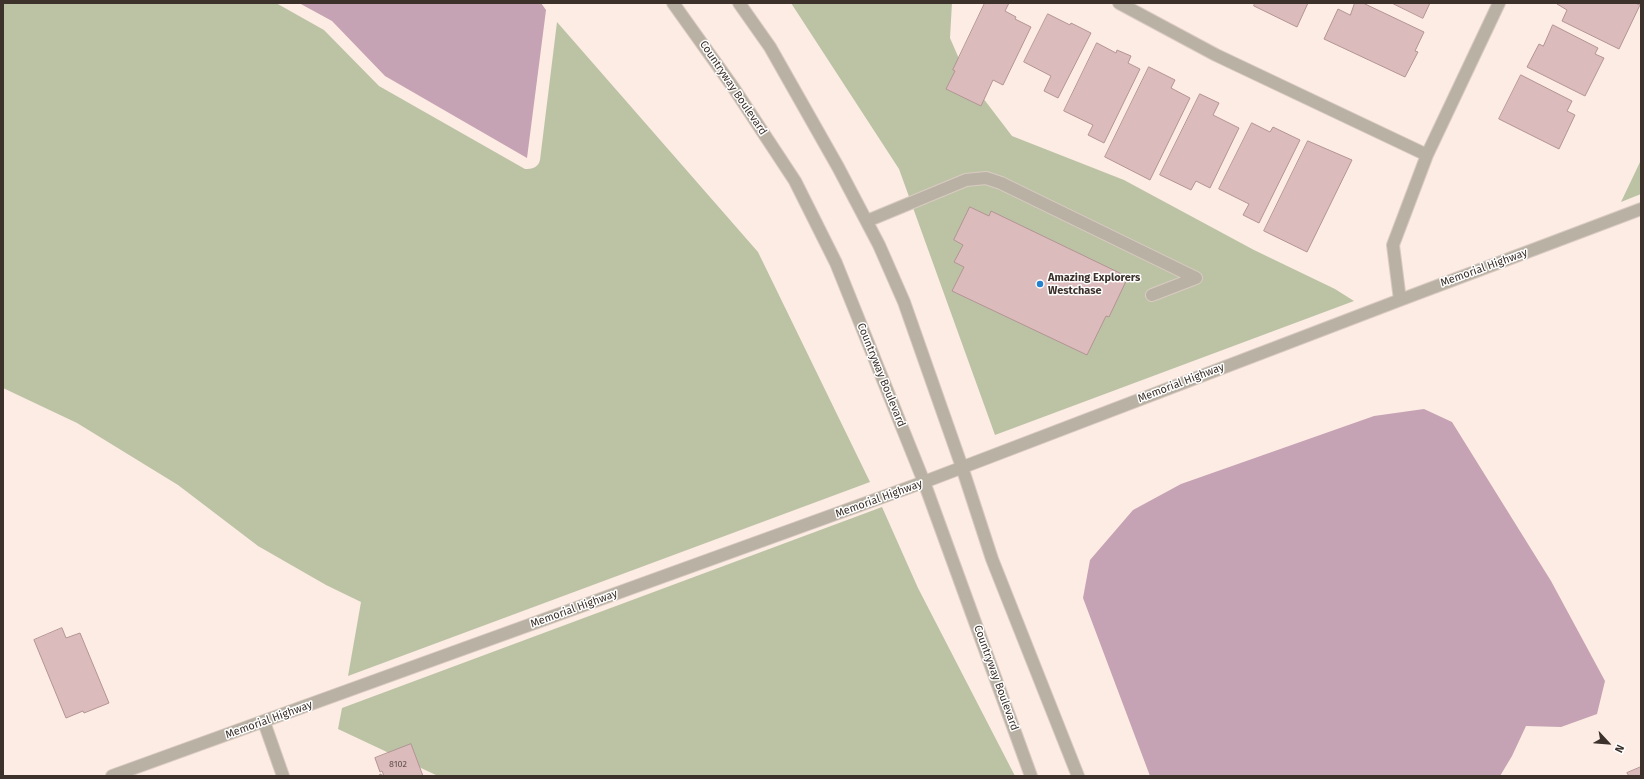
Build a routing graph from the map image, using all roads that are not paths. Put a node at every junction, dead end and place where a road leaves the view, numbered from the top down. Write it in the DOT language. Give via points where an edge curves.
graph roads {
  1 [pos="673,3"];
  2 [pos="739,3"];
  3 [pos="1119,3"];
  4 [pos="1499,3"];
  5 [pos="1427,155"];
  6 [pos="1641,209"];
  7 [pos="867,221"];
  8 [pos="1152,295"];
  9 [pos="1400,300"];
  10 [pos="962,467"];
  11 [pos="924,482"];
  12 [pos="264,722"];
  13 [pos="112,776"];
  14 [pos="283,776"];
  15 [pos="1031,776"];
  16 [pos="1078,776"];
  1 -- 11 [label="street, Countryway Boulevard" via="733,86 795,181 836,263"];
  2 -- 7 [label="street" via="770,47"];
  3 -- 5 [label="street" via="1216,55"];
  4 -- 5 [label="street"];
  5 -- 9 [label="street" via="1393,245"];
  6 -- 9 [label="street, Memorial Highway"];
  7 -- 8 [label="street" via="966,180 986,178 1196,278"];
  7 -- 10 [label="street" via="904,302"];
  9 -- 10 [label="street, Memorial Highway"];
  10 -- 11 [label="street, Memorial Highway"];
  10 -- 16 [label="street" via="992,559"];
  11 -- 12 [label="street, Memorial Highway"];
  11 -- 15 [label="street, Countryway Boulevard"];
  12 -- 13 [label="street, Memorial Highway"];
  12 -- 14 [label="street"];
}
